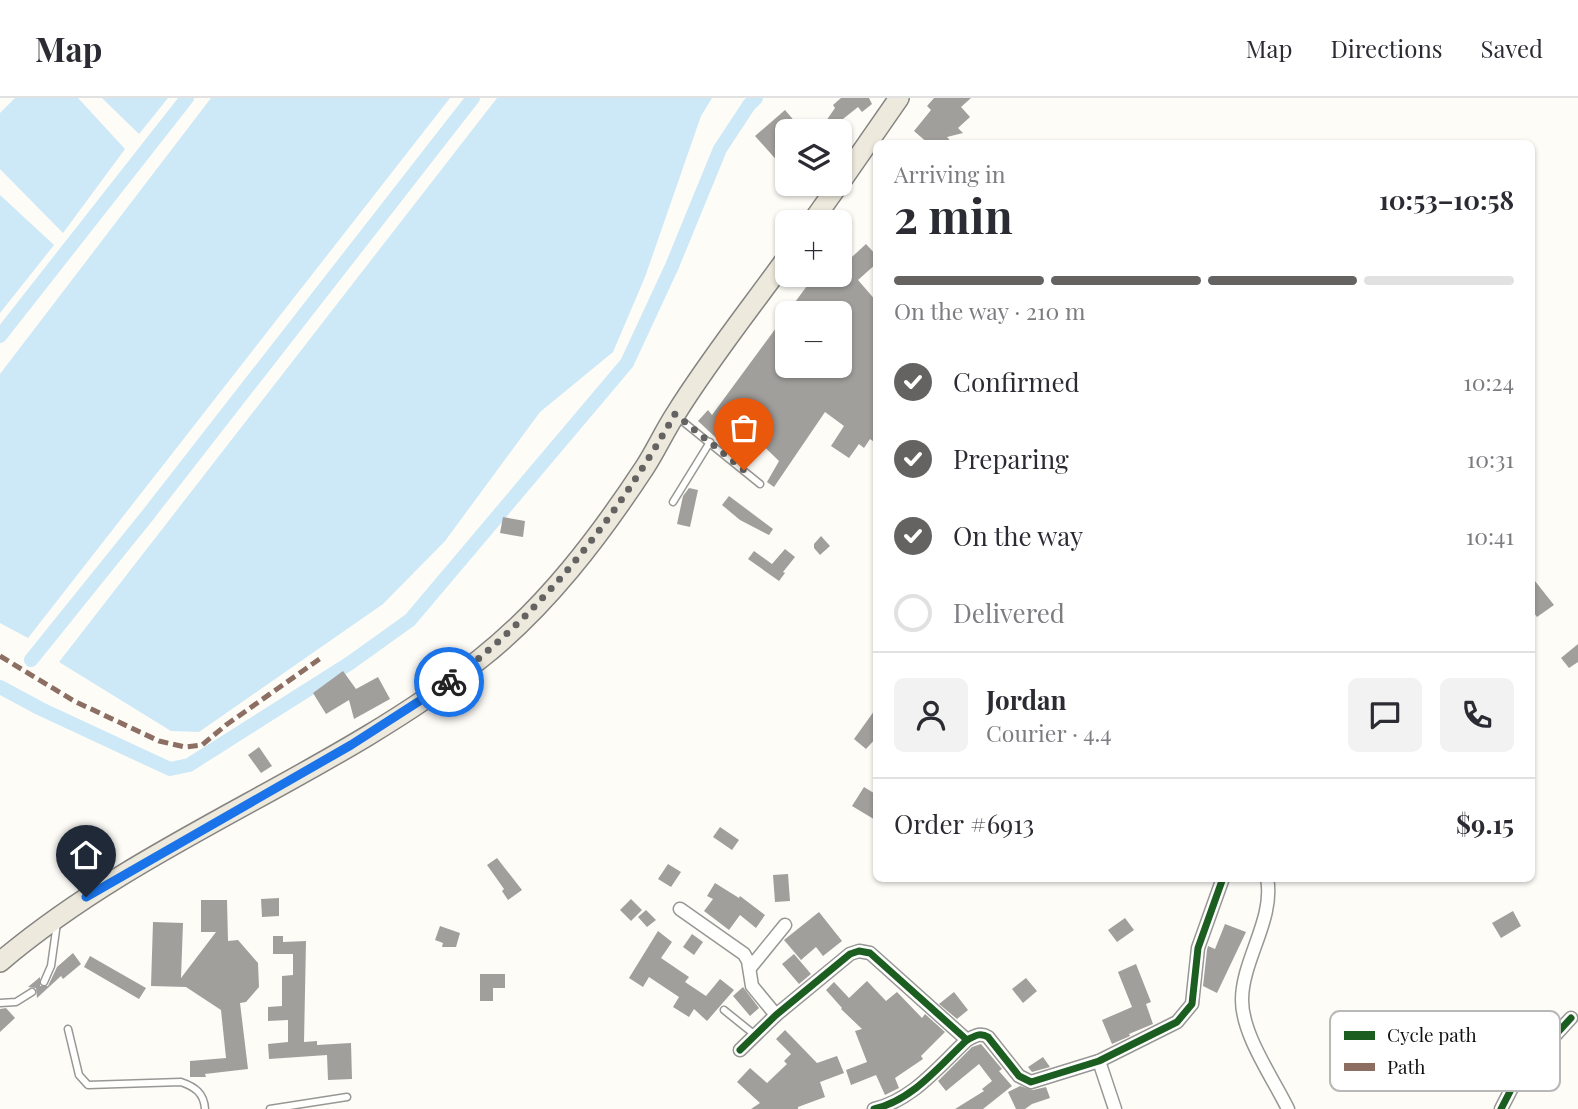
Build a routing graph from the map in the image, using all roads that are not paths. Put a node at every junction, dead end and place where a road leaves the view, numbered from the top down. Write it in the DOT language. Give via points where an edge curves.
graph roads {
  1 [pos="899,98"];
  2 [pos="852,166"];
  3 [pos="775,274"];
  4 [pos="675,414"];
  5 [pos="710,442"];
  6 [pos="760,484"];
  7 [pos="673,502"];
  8 [pos="1222,882"];
  9 [pos="1269,882"];
  10 [pos="680,909"];
  11 [pos="58,918"];
  12 [pos="786,925"];
  13 [pos="0,962"];
  14 [pos="750,968"];
  15 [pos="44,982"];
  16 [pos="32,992"];
  17 [pos="0,1003"];
  18 [pos="724,1010"];
  19 [pos="776,1015"];
  20 [pos="1572,1018"];
  21 [pos="68,1029"];
  22 [pos="1560,1031"];
  23 [pos="755,1035"];
  24 [pos="967,1040"];
  25 [pos="740,1050"];
  26 [pos="1099,1061"];
  27 [pos="1510,1091"];
  28 [pos="347,1097"];
  29 [pos="205,1109"];
  30 [pos="270,1109"];
  31 [pos="874,1109"];
  32 [pos="1115,1109"];
  33 [pos="1288,1109"];
  34 [pos="1501,1109"];
  1 -- 2 [label="main road"];
  3 -- 4 [label="main road"];
  4 -- 5 [label="lane"];
  4 -- 11 [label="main road" via="646,465 570,569 482,658 433,695 86,897"];
  5 -- 6 [label="lane"];
  5 -- 7 [label="lane"];
  8 -- 26 [label="street" via="1198,948 1192,1004 1177,1022"];
  9 -- 33 [label="street" via="1268,906 1242,999 1246,1022"];
  10 -- 14 [label="street" via="744,954"];
  11 -- 13 [label="main road"];
  11 -- 15 [label="lane"];
  12 -- 14 [label="street"];
  14 -- 19 [label="street" via="752,986"];
  16 -- 17 [label="lane" via="16,1002"];
  18 -- 23 [label="lane"];
  19 -- 23 [label="street"];
  19 -- 24 [label="street" via="859,951 880,961"];
  20 -- 22 [label="street"];
  21 -- 29 [label="lane" via="79,1075 88,1085 181,1082 205,1099"];
  23 -- 25 [label="street"];
  24 -- 26 [label="street" via="977,1035 988,1037 1024,1081"];
  24 -- 31 [label="street" via="916,1088"];
  26 -- 32 [label="street"];
  27 -- 34 [label="street"];
  28 -- 30 [label="lane"];
}
